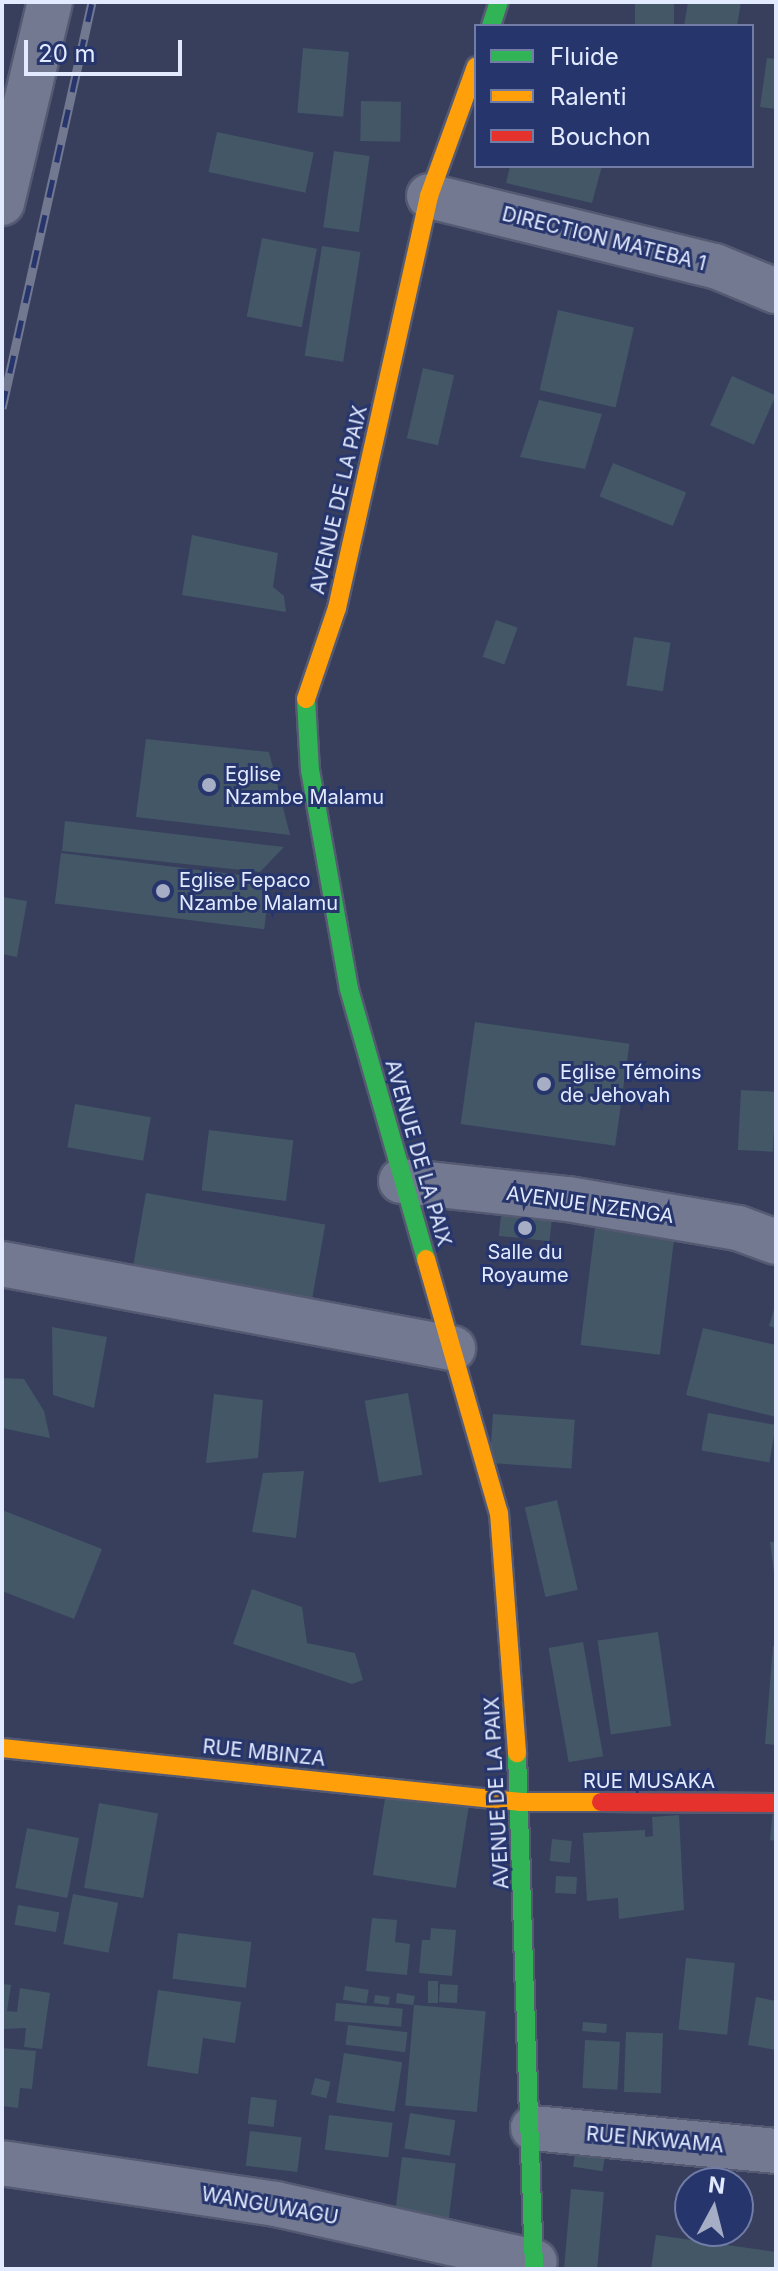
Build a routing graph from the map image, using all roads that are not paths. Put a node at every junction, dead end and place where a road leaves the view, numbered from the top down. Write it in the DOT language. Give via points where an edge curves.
graph roads {
  1 [pos="50,2"];
  2 [pos="499,2"];
  3 [pos="492,24"];
  4 [pos="474,72"];
  5 [pos="429,196"];
  6 [pos="2,203"];
  7 [pos="776,291"];
  8 [pos="401,1181"];
  9 [pos="776,1242"];
  10 [pos="2,1264"];
  11 [pos="453,1348"];
  12 [pos="2,1748"];
  13 [pos="521,1802"];
  14 [pos="776,1803"];
  15 [pos="533,2128"];
  16 [pos="776,2151"];
  17 [pos="2,2163"];
  18 [pos="534,2265"];
  1 -- 6 [label="street"];
  2 -- 3 [label="street"];
  4 -- 5 [label="street, AVENUE DE LA PAIX"];
  5 -- 7 [label="street, DIRECTION MATEBA 1" via="715,266"];
  5 -- 8 [label="street, AVENUE DE LA PAIX" via="337,608 306,697 310,770 349,989"];
  8 -- 9 [label="street, AVENUE NZENGA" via="568,1199 738,1228"];
  8 -- 11 [label="street, AVENUE DE LA PAIX"];
  10 -- 11 [label="street"];
  11 -- 13 [label="street, AVENUE DE LA PAIX" via="499,1513"];
  12 -- 13 [label="street, RUE MBINZA"];
  13 -- 14 [label="street, RUE MUSAKA"];
  13 -- 15 [label="street, AVENUE DE LA PAIX"];
  15 -- 16 [label="street, RUE NKWAMA"];
  15 -- 18 [label="street, AVENUE DE LA PAIX"];
  17 -- 18 [label="street, WANGUWAGU" via="276,2204"];
}
